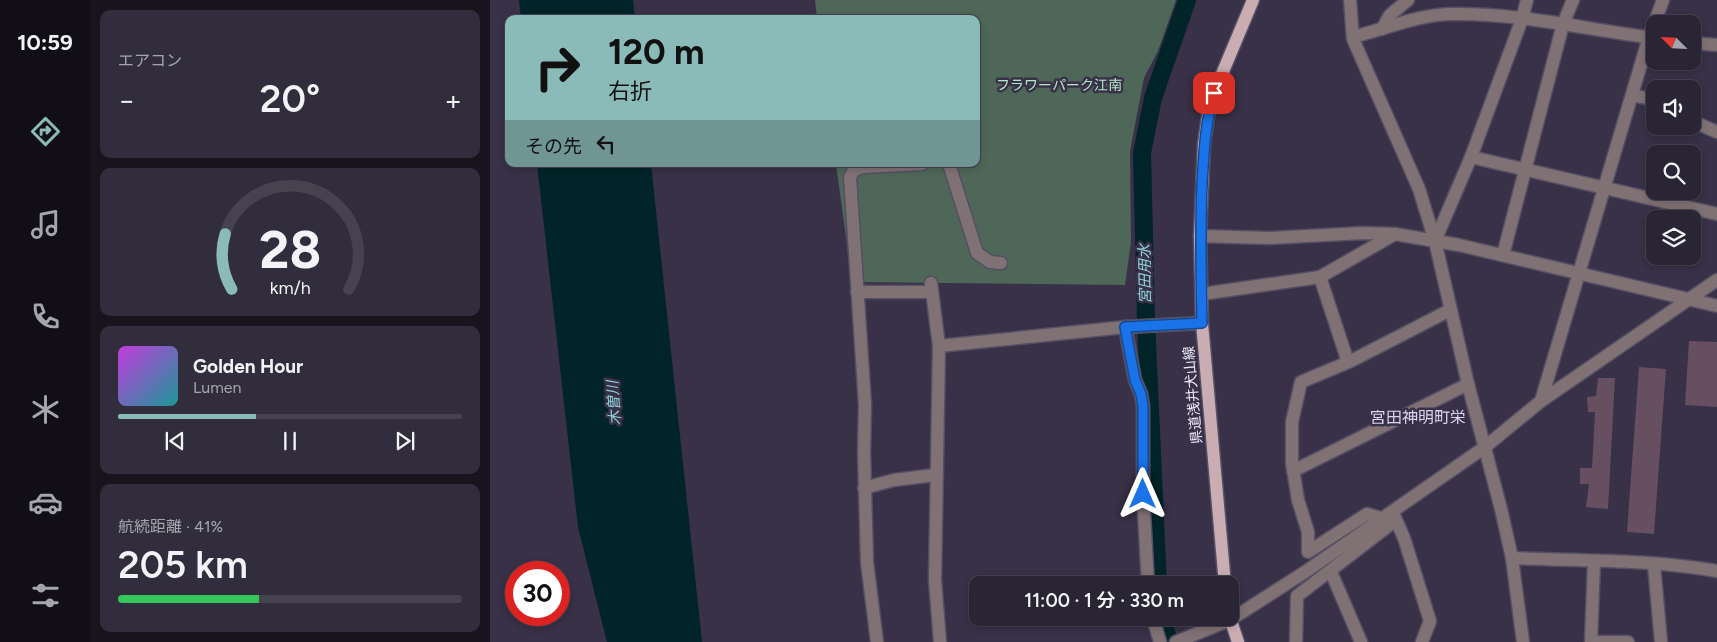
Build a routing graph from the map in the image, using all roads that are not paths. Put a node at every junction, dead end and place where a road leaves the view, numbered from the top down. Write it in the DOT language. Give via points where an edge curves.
graph roads {
  1 [pos="1253,0"];
  2 [pos="1350,0"];
  3 [pos="1408,0"];
  4 [pos="1527,0"];
  5 [pos="1573,0"];
  6 [pos="1663,0"];
  7 [pos="1659,15"];
  8 [pos="1522,19"];
  9 [pos="1563,24"];
  10 [pos="1382,30"];
  11 [pos="1352,36"];
  12 [pos="1646,37"];
  13 [pos="1701,43"];
  14 [pos="1717,45"];
  15 [pos="1646,55"];
  16 [pos="1632,96"];
  17 [pos="1646,98"];
  18 [pos="1701,125"];
  19 [pos="1717,132"];
  20 [pos="1471,157"];
  21 [pos="878,167"];
  22 [pos="950,167"];
  23 [pos="1525,169"];
  24 [pos="1605,187"];
  25 [pos="1717,214"];
  26 [pos="1396,234"];
  27 [pos="1200,236"];
  28 [pos="1435,241"];
  29 [pos="1503,255"];
  30 [pos="1001,263"];
  31 [pos="1580,272"];
  32 [pos="1320,277"];
  33 [pos="1717,280"];
  34 [pos="857,292"];
  35 [pos="1202,294"];
  36 [pos="1690,300"];
  37 [pos="1717,306"];
  38 [pos="1450,310"];
  39 [pos="1202,323"];
  40 [pos="1125,327"];
  41 [pos="939,346"];
  42 [pos="1348,362"];
  43 [pos="1468,384"];
  44 [pos="1541,401"];
  45 [pos="1485,446"];
  46 [pos="1293,471"];
  47 [pos="936,475"];
  48 [pos="864,488"];
  49 [pos="1394,515"];
  50 [pos="1381,518"];
  51 [pos="1512,558"];
  52 [pos="1594,562"];
  53 [pos="1654,565"];
  54 [pos="1331,572"];
  55 [pos="1717,572"];
  56 [pos="1148,576"];
  57 [pos="1224,576"];
  58 [pos="1239,613"];
  59 [pos="1155,626"];
  60 [pos="1214,626"];
  61 [pos="1232,626"];
  62 [pos="1181,640"];
  63 [pos="877,642"];
  64 [pos="940,642"];
  65 [pos="1160,642"];
  66 [pos="1238,642"];
  67 [pos="1296,642"];
  68 [pos="1361,642"];
  69 [pos="1422,642"];
  70 [pos="1523,642"];
  71 [pos="1591,642"];
  72 [pos="1597,642"];
  73 [pos="1628,642"];
  74 [pos="1661,642"];
  1 -- 27 [label="main road, 県道浅井犬山線" via="1214,93 1208,116"];
  2 -- 11 [label="street"];
  3 -- 10 [label="street" via="1390,15"];
  4 -- 8 [label="street"];
  5 -- 9 [label="street"];
  6 -- 7 [label="street"];
  8 -- 9 [label="street"];
  8 -- 10 [label="street" via="1453,14 1426,17"];
  8 -- 20 [label="street"];
  9 -- 12 [label="street"];
  9 -- 23 [label="street"];
  10 -- 11 [label="street"];
  11 -- 28 [label="street" via="1419,189"];
  13 -- 14 [label="street"];
  15 -- 16 [label="street"];
  16 -- 17 [label="street"];
  16 -- 24 [label="street"];
  18 -- 19 [label="street"];
  20 -- 23 [label="street"];
  20 -- 28 [label="street"];
  21 -- 34 [label="street" via="854,170 850,177"];
  22 -- 30 [label="street" via="977,253 990,262"];
  23 -- 24 [label="street"];
  23 -- 29 [label="street"];
  24 -- 25 [label="street"];
  24 -- 31 [label="street"];
  26 -- 27 [label="street" via="1269,238"];
  26 -- 28 [label="street"];
  26 -- 32 [label="street"];
  27 -- 35 [label="main road, 県道浅井犬山線"];
  28 -- 29 [label="street"];
  28 -- 38 [label="street"];
  29 -- 31 [label="street"];
  31 -- 36 [label="street"];
  31 -- 44 [label="street"];
  32 -- 35 [label="street"];
  32 -- 42 [label="street"];
  33 -- 36 [label="street"];
  34 -- 41 [label="street" via="931,287"];
  34 -- 48 [label="street" via="865,405"];
  35 -- 39 [label="main road, 県道浅井犬山線"];
  36 -- 37 [label="street"];
  36 -- 44 [label="street"];
  38 -- 42 [label="street"];
  38 -- 43 [label="street"];
  39 -- 40 [label="street"];
  39 -- 57 [label="main road, 県道浅井犬山線"];
  40 -- 41 [label="street"];
  40 -- 56 [label="street" via="1143,406"];
  41 -- 47 [label="street"];
  42 -- 46 [label="street" via="1301,382 1292,422"];
  43 -- 45 [label="street"];
  43 -- 46 [label="street"];
  44 -- 45 [label="street"];
  45 -- 49 [label="street"];
  45 -- 51 [label="street"];
  46 -- 50 [label="street" via="1308,532 1308,552 1368,514"];
  47 -- 48 [label="street" via="894,480"];
  47 -- 64 [label="street" via="935,580"];
  48 -- 63 [label="street" via="867,562"];
  49 -- 50 [label="street"];
  49 -- 54 [label="street"];
  49 -- 69 [label="street" via="1430,621"];
  50 -- 58 [label="street"];
  51 -- 52 [label="street"];
  51 -- 70 [label="street"];
  52 -- 53 [label="street" via="1614,560"];
  52 -- 71 [label="street"];
  53 -- 55 [label="street" via="1690,566"];
  53 -- 74 [label="street"];
  54 -- 67 [label="street" via="1297,596"];
  54 -- 68 [label="street"];
  59 -- 65 [label="street"];
  60 -- 62 [label="street"];
  61 -- 66 [label="main road"];
  72 -- 73 [label="street"];
}
